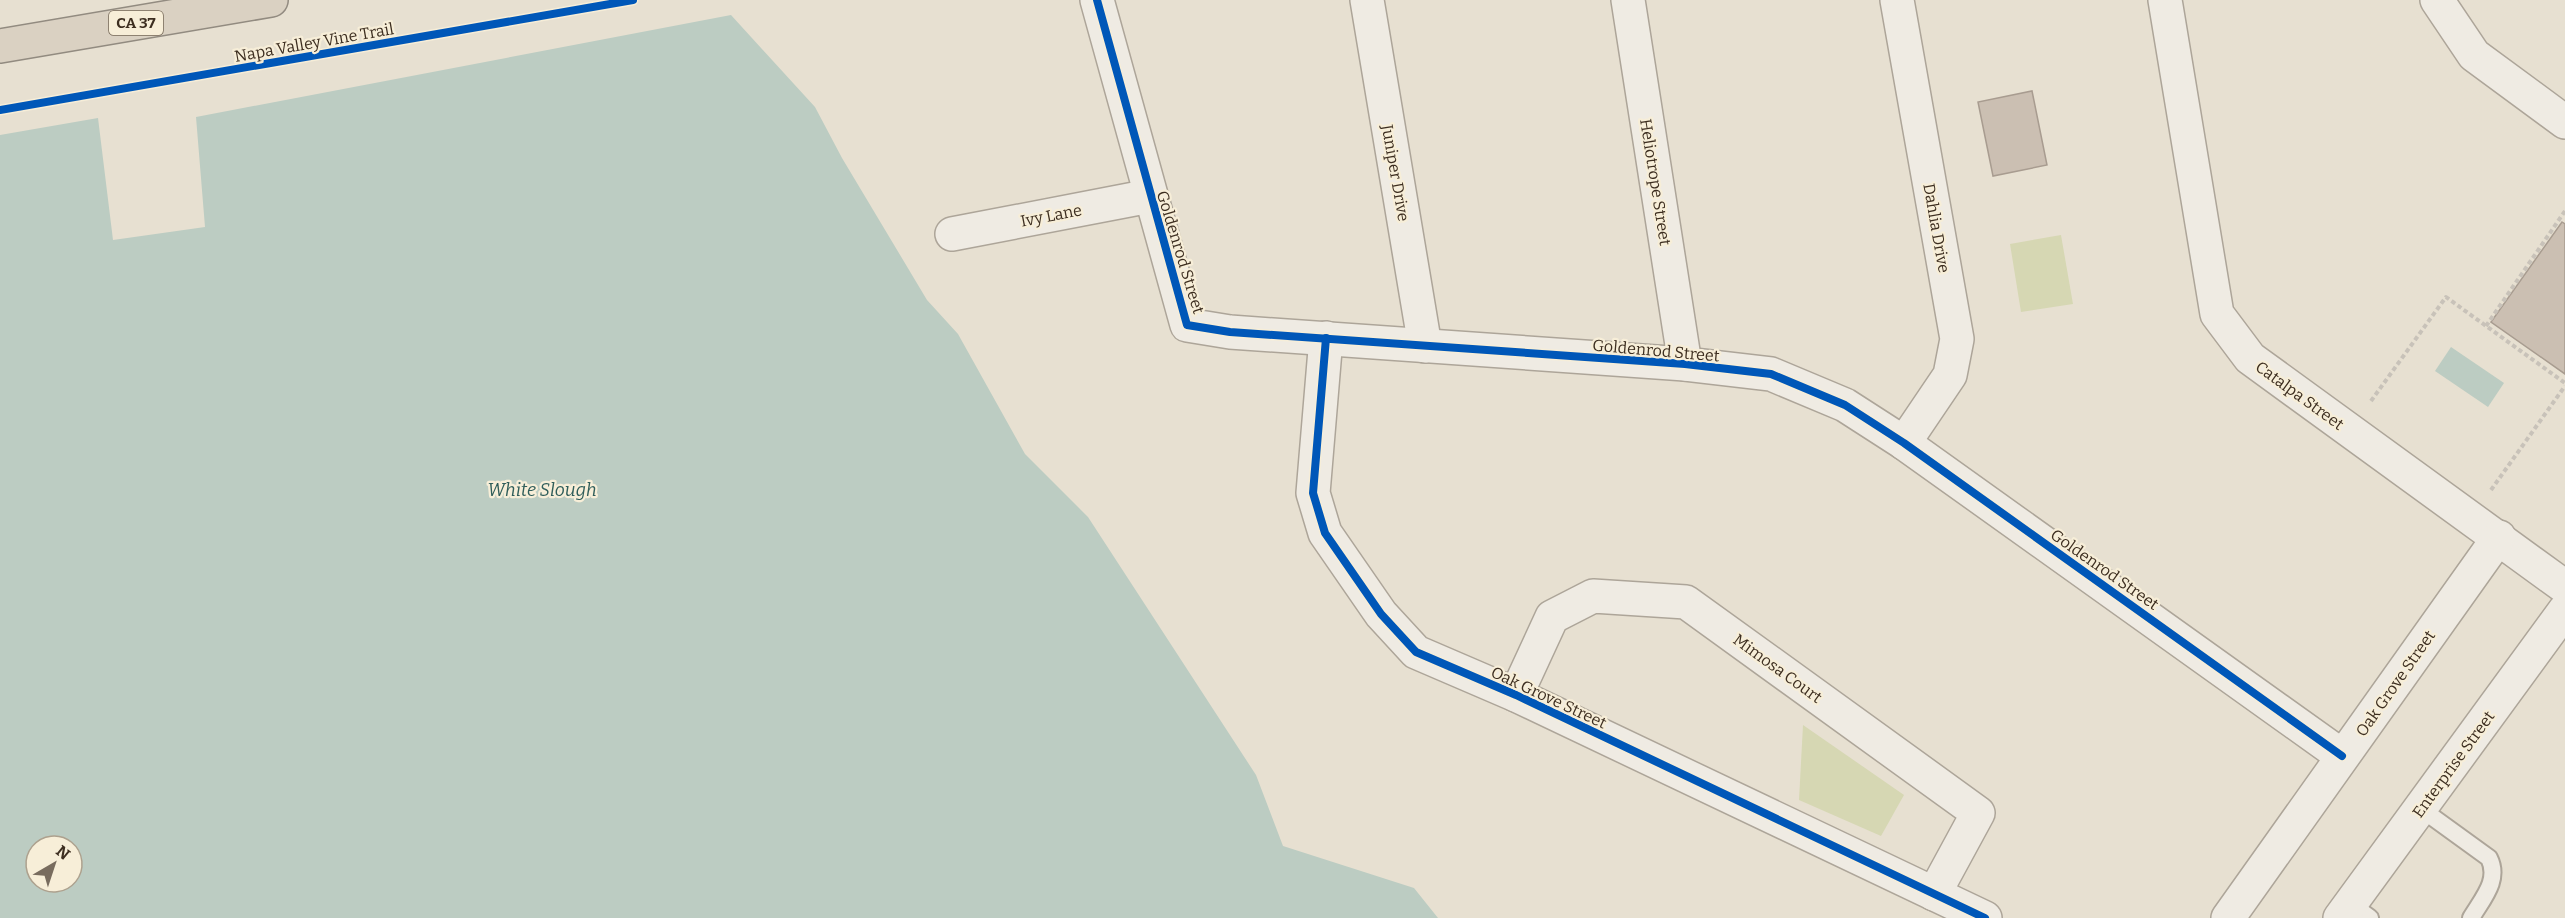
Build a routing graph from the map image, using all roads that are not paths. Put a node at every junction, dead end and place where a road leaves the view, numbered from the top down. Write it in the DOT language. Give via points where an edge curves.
graph roads {
  1 [pos="271,0"];
  2 [pos="1097,0"];
  3 [pos="1367,0"];
  4 [pos="1628,0"];
  5 [pos="1897,0"];
  6 [pos="2165,0"];
  7 [pos="2438,0"];
  8 [pos="0,46"];
  9 [pos="2565,122"];
  10 [pos="1150,196"];
  11 [pos="952,234"];
  12 [pos="1326,338"];
  13 [pos="1425,346"];
  14 [pos="1685,364"];
  15 [pos="1904,443"];
  16 [pos="2499,537"];
  17 [pos="2565,587"];
  18 [pos="2565,610"];
  19 [pos="1516,695"];
  20 [pos="2342,756"];
  21 [pos="2420,808"];
  22 [pos="1934,894"];
  23 [pos="2354,913"];
  24 [pos="1985,918"];
  25 [pos="2229,918"];
  26 [pos="2471,918"];
  1 -- 8 [label="highway, CA 37"];
  2 -- 10 [label="street, Goldenrod Street"];
  3 -- 13 [label="street, Juniper Drive"];
  4 -- 14 [label="street, Heliotrope Street"];
  5 -- 15 [label="street, Dahlia Drive" via="1957,339 1950,375"];
  6 -- 16 [label="street, Catalpa Street" via="2217,314 2250,358"];
  7 -- 9 [label="street" via="2474,55"];
  10 -- 11 [label="street, Ivy Lane"];
  10 -- 12 [label="street, Goldenrod Street" via="1187,325"];
  12 -- 13 [label="street, Goldenrod Street"];
  12 -- 19 [label="street, Oak Grove Street" via="1313,493 1325,533 1381,614 1416,652"];
  13 -- 14 [label="street, Goldenrod Street"];
  14 -- 15 [label="street, Goldenrod Street" via="1770,374 1845,405"];
  15 -- 20 [label="street, Goldenrod Street"];
  16 -- 17 [label="street, Catalpa Street"];
  16 -- 20 [label="street, Oak Grove Street"];
  18 -- 21 [label="street, Enterprise Street"];
  19 -- 22 [label="street, Oak Grove Street"];
  19 -- 22 [label="street, Mimosa Court" via="1552,617 1593,596 1686,602 1978,813"];
  20 -- 25 [label="street, Oak Grove Street"];
  21 -- 23 [label="street, Enterprise Street"];
  21 -- 26 [label="lane" via="2489,858 2495,870"];
  22 -- 24 [label="street, Oak Grove Street"];
}
